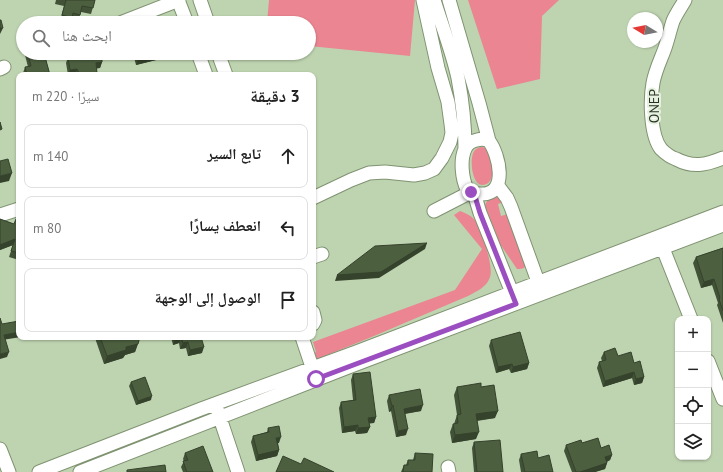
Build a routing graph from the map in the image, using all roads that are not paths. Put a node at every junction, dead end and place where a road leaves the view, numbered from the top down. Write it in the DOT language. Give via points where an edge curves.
graph roads {
  1 [pos="178,0"];
  2 [pos="200,0"];
  3 [pos="423,0"];
  4 [pos="434,0"];
  5 [pos="449,0"];
  6 [pos="685,0"];
  7 [pos="138,16"];
  8 [pos="184,16"];
  9 [pos="206,16"];
  10 [pos="201,60"];
  11 [pos="221,60"];
  12 [pos="205,72"];
  13 [pos="225,72"];
  14 [pos="489,141"];
  15 [pos="465,149"];
  16 [pos="723,158"];
  17 [pos="498,186"];
  18 [pos="472,193"];
  19 [pos="316,197"];
  20 [pos="16,210"];
  21 [pos="434,211"];
  22 [pos="723,212"];
  23 [pos="0,215"];
  24 [pos="723,224"];
  25 [pos="661,243"];
  26 [pos="540,288"];
  27 [pos="514,298"];
  28 [pos="690,316"];
  29 [pos="303,340"];
  30 [pos="711,367"];
  31 [pos="314,374"];
  32 [pos="720,385"];
  33 [pos="723,399"];
  34 [pos="215,404"];
  35 [pos="220,418"];
  36 [pos="0,449"];
  37 [pos="8,472"];
  38 [pos="39,472"];
  39 [pos="80,472"];
  40 [pos="238,472"];
  1 -- 7 [label="street"];
  1 -- 8 [label="street"];
  2 -- 9 [label="street"];
  3 -- 19 [label="street" via="451,124 450,142 442,158 434,169 420,175 369,173"];
  4 -- 15 [label="street" via="460,90"];
  5 -- 14 [label="street"];
  6 -- 16 [label="street, ONEP" via="673,21 653,83 652,119 656,140 665,153 682,162 708,164"];
  10 -- 12 [label="street"];
  11 -- 13 [label="street"];
  14 -- 15 [label="street" via="475,141"];
  14 -- 17 [label="street" via="498,166"];
  15 -- 18 [label="street" via="463,178 467,189"];
  17 -- 18 [label="street" via="487,194"];
  17 -- 26 [label="street" via="507,198"];
  18 -- 21 [label="street"];
  18 -- 27 [label="street"];
  20 -- 23 [label="street"];
  22 -- 25 [label="street"];
  24 -- 25 [label="street"];
  25 -- 26 [label="street"];
  25 -- 28 [label="street"];
  26 -- 27 [label="street"];
  27 -- 31 [label="street"];
  29 -- 31 [label="street"];
  30 -- 32 [label="street"];
  31 -- 34 [label="street"];
  31 -- 35 [label="street"];
  32 -- 33 [label="street"];
  34 -- 35 [label="street"];
  34 -- 38 [label="street"];
  35 -- 39 [label="street"];
  35 -- 40 [label="street"];
  36 -- 37 [label="street"];
}
